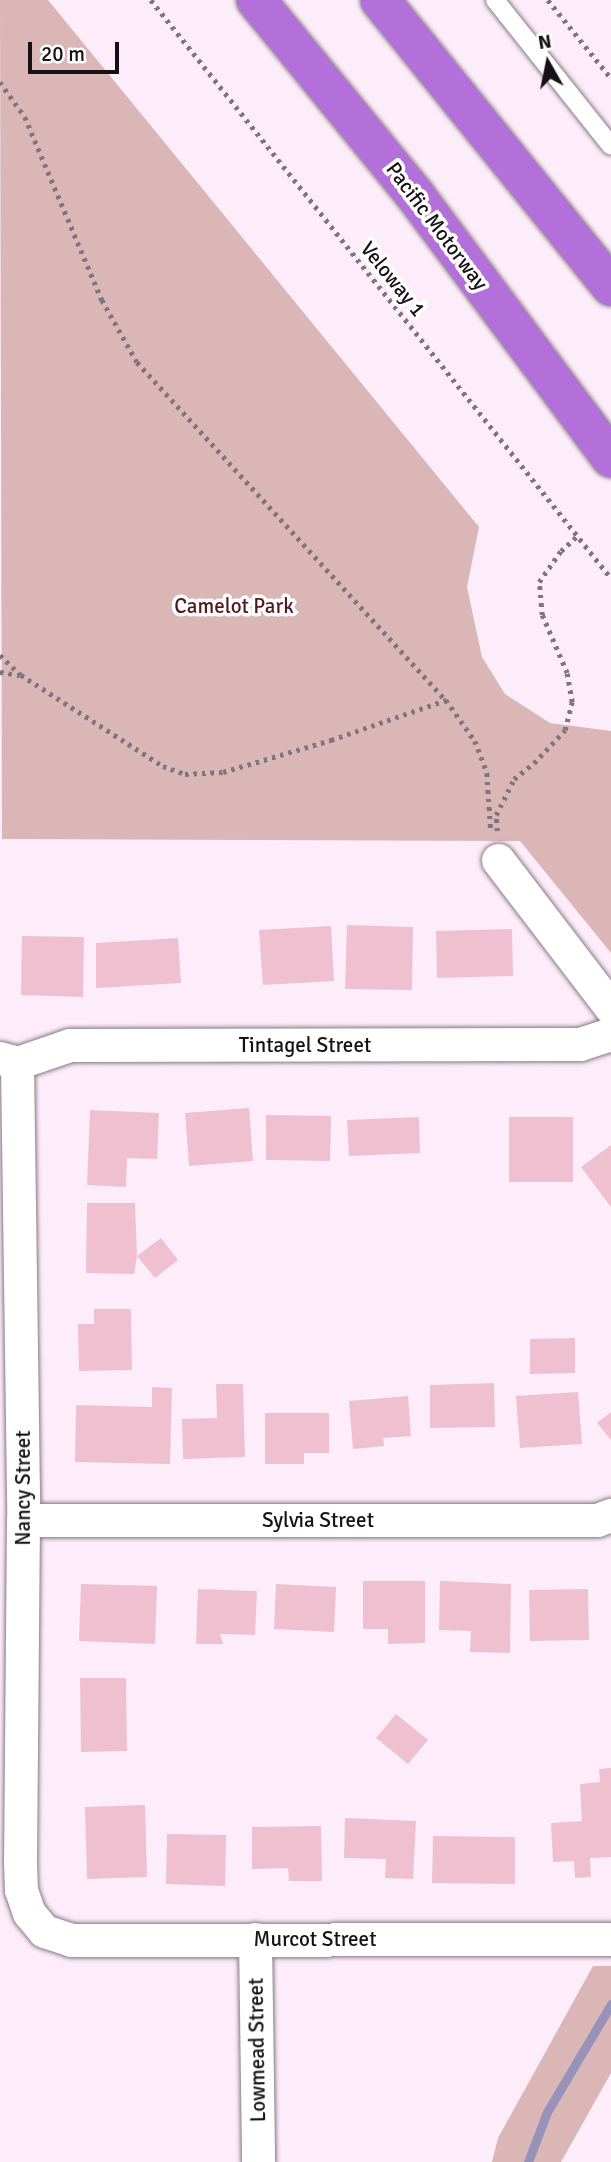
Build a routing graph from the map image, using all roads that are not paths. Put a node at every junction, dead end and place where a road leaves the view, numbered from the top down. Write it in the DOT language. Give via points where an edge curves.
graph roads {
  1 [pos="256,0"];
  2 [pos="380,0"];
  3 [pos="495,0"];
  4 [pos="611,146"];
  5 [pos="611,286"];
  6 [pos="611,458"];
  7 [pos="499,860"];
  8 [pos="611,1008"];
  9 [pos="611,1034"];
  10 [pos="8,1060"];
  11 [pos="611,1515"];
  12 [pos="23,1520"];
  13 [pos="29,1913"];
  14 [pos="255,1938"];
  15 [pos="611,1939"];
  16 [pos="258,2162"];
  1 -- 6 [label="highway, Pacific Motorway" via="415,195"];
  2 -- 5 [label="highway"];
  3 -- 4 [label="lane"];
  7 -- 8 [label="street"];
  9 -- 10 [label="street, Tintagel Street" via="580,1044 70,1045"];
  10 -- 12 [label="street, Nancy Street"];
  11 -- 12 [label="street, Sylvia Street" via="597,1520"];
  12 -- 13 [label="street, Nancy Street" via="20,1862 21,1890"];
  13 -- 14 [label="street, Murcot Street" via="44,1931 71,1940"];
  14 -- 15 [label="street, Murcot Street"];
  14 -- 16 [label="street, Lowmead Street"];
}
